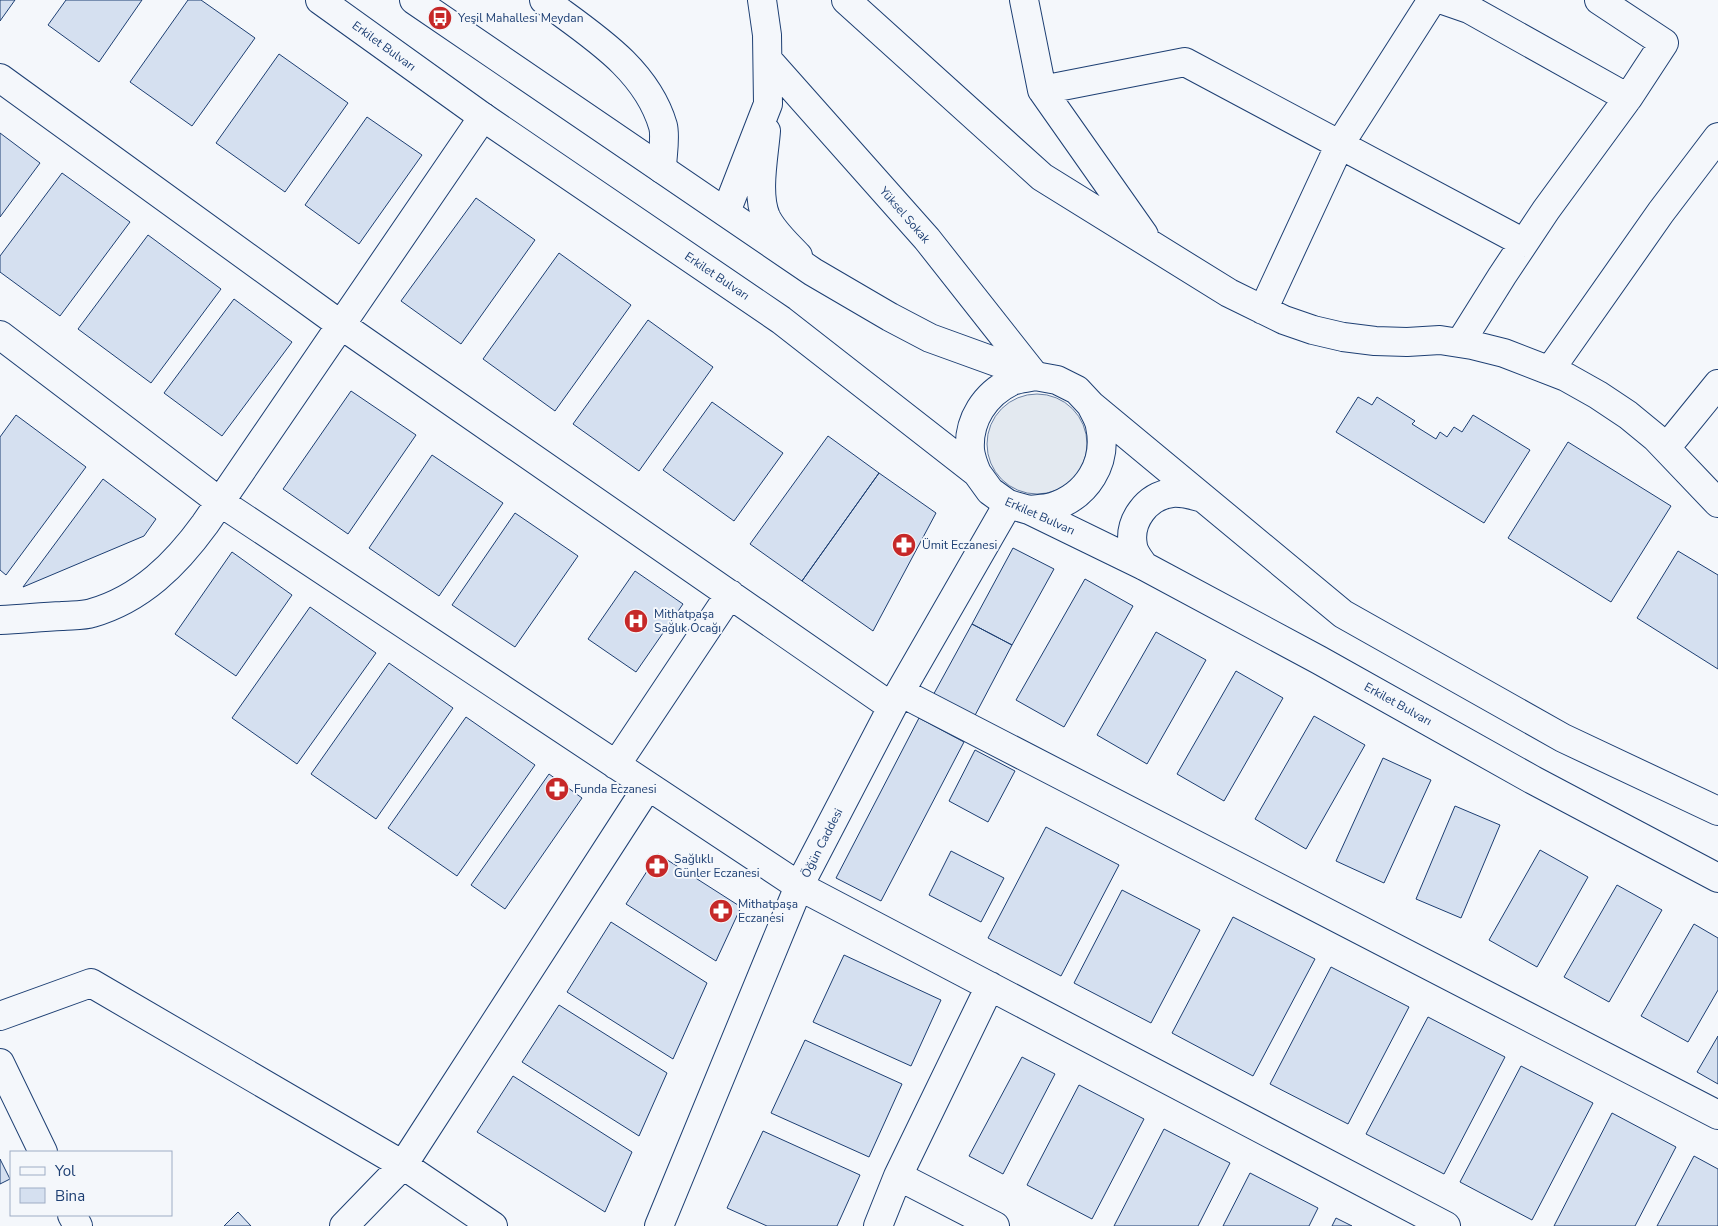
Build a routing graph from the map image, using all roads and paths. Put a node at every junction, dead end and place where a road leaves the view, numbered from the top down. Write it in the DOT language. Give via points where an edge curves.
graph roads {
  1 [pos="320,0"];
  2 [pos="414,0"];
  3 [pos="544,0"];
  4 [pos="762,0"];
  5 [pos="846,0"];
  6 [pos="1024,0"];
  7 [pos="1432,0"];
  8 [pos="1443,0"];
  9 [pos="1599,0"];
  10 [pos="768,60"];
  11 [pos="0,78"];
  12 [pos="1042,90"];
  13 [pos="1628,98"];
  14 [pos="768,104"];
  15 [pos="483,117"];
  16 [pos="1718,137"];
  17 [pos="1340,144"];
  18 [pos="662,169"];
  19 [pos="726,212"];
  20 [pos="1524,243"];
  21 [pos="1151,244"];
  22 [pos="813,272"];
  23 [pos="1263,310"];
  24 [pos="341,325"];
  25 [pos="0,334"];
  26 [pos="1460,343"];
  27 [pos="1550,370"];
  28 [pos="1035,376"];
  29 [pos="1718,384"];
  30 [pos="1091,405"];
  31 [pos="1666,448"];
  32 [pos="977,473"];
  33 [pos="1203,498"];
  34 [pos="220,502"];
  35 [pos="1718,503"];
  36 [pos="1019,507"];
  37 [pos="1144,566"];
  38 [pos="730,594"];
  39 [pos="0,620"];
  40 [pos="896,700"];
  41 [pos="616,765"];
  42 [pos="648,786"];
  43 [pos="1718,811"];
  44 [pos="1718,878"];
  45 [pos="799,886"];
  46 [pos="990,986"];
  47 [pos="0,1016"];
  48 [pos="0,1063"];
  49 [pos="1718,1115"];
  50 [pos="43,1151"];
  51 [pos="403,1165"];
  52 [pos="898,1176"];
  53 [pos="344,1226"];
  54 [pos="493,1226"];
  55 [pos="658,1226"];
  56 [pos="878,1226"];
  57 [pos="996,1226"];
  58 [pos="1446,1226"];
  1 -- 15 [label="street, Erkilet Bulvarı"];
  2 -- 18 [label="street"];
  3 -- 18 [label="street" via="613,52 645,87 664,128"];
  4 -- 10 [label="street"];
  5 -- 21 [label="street" via="1042,176"];
  6 -- 12 [label="street"];
  7 -- 17 [label="street"];
  8 -- 13 [label="street" via="1469,8"];
  9 -- 13 [label="street" via="1664,42"];
  10 -- 14 [label="street"];
  10 -- 28 [label="street, Yüksel Sokak" via="927,239"];
  11 -- 24 [label="street"];
  12 -- 17 [label="street" via="1184,62"];
  12 -- 21 [label="street"];
  13 -- 20 [label="street"];
  14 -- 19 [label="street"];
  14 -- 22 [label="street" via="762,194 766,216 778,236"];
  15 -- 24 [label="street"];
  15 -- 32 [label="street, Erkilet Bulvarı" via="781,320"];
  16 -- 27 [label="street"];
  17 -- 20 [label="street"];
  17 -- 23 [label="street"];
  18 -- 19 [label="street"];
  19 -- 22 [label="street"];
  20 -- 26 [label="street"];
  21 -- 23 [label="street" via="1229,293"];
  22 -- 28 [label="street" via="930,338"];
  23 -- 26 [label="street" via="1313,330 1343,336"];
  24 -- 34 [label="street"];
  24 -- 38 [label="street"];
  25 -- 34 [label="street"];
  26 -- 27 [label="street" via="1504,353"];
  27 -- 31 [label="street" via="1628,415"];
  28 -- 30 [label="street" via="1070,386"];
  28 -- 32 [label="street" via="1014,380 994,392 979,409 971,429 970,444"];
  29 -- 31 [label="street"];
  30 -- 33 [label="street"];
  30 -- 36 [label="street" via="1100,425 1103,446 1098,467 1087,486 1070,500 1050,508"];
  31 -- 35 [label="street"];
  32 -- 36 [label="street, Erkilet Bulvarı" via="990,491"];
  33 -- 37 [label="street" via="1173,493 1149,502 1138,515 1132,531 1133,547"];
  33 -- 43 [label="street" via="1343,614 1563,738"];
  34 -- 39 [label="street" via="188,548 167,570 118,603 91,614"];
  34 -- 41 [label="street"];
  36 -- 37 [label="street, Erkilet Bulvarı"];
  36 -- 40 [label="street, Öğün Caddesi"];
  37 -- 44 [label="street, Erkilet Bulvarı"];
  38 -- 40 [label="street"];
  38 -- 41 [label="street"];
  40 -- 45 [label="street, Öğün Caddesi"];
  40 -- 49 [label="street"];
  41 -- 42 [label="street"];
  42 -- 45 [label="street"];
  42 -- 51 [label="street"];
  45 -- 46 [label="street"];
  45 -- 55 [label="street, Öğün Caddesi"];
  46 -- 52 [label="street"];
  46 -- 58 [label="street"];
  47 -- 51 [label="street" via="91,982"];
  48 -- 50 [label="street"];
  51 -- 53 [label="street"];
  51 -- 54 [label="street"];
  52 -- 56 [label="street"];
  52 -- 57 [label="street"];
}
